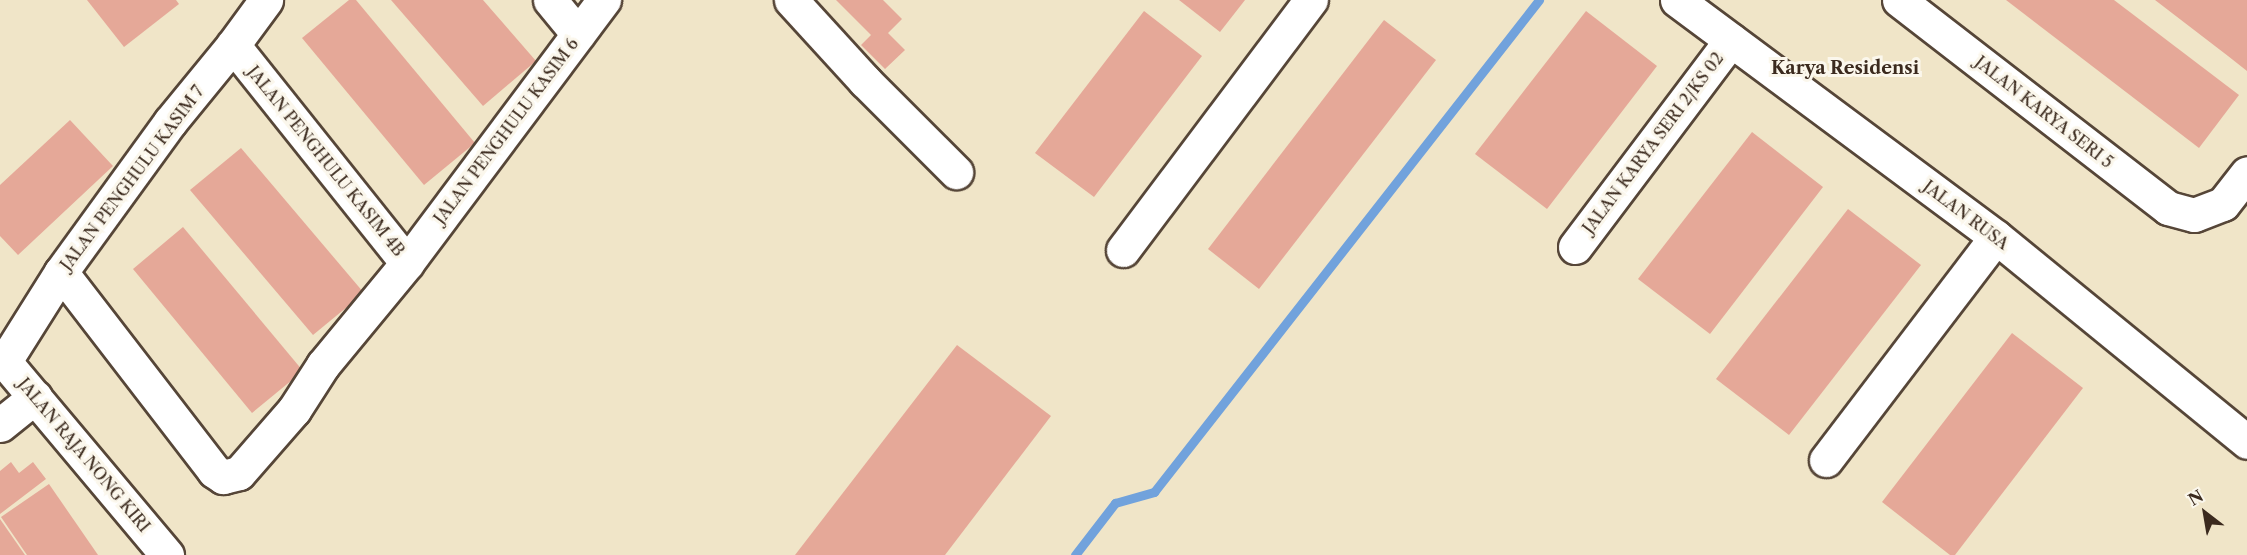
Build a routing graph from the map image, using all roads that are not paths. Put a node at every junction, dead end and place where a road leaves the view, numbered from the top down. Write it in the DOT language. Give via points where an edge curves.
graph roads {
  1 [pos="265,0"];
  2 [pos="550,0"];
  3 [pos="604,0"];
  4 [pos="792,0"];
  5 [pos="1311,0"];
  6 [pos="1677,0"];
  7 [pos="1899,0"];
  8 [pos="578,34"];
  9 [pos="1731,40"];
  10 [pos="233,45"];
  11 [pos="956,172"];
  12 [pos="2247,173"];
  13 [pos="1996,237"];
  14 [pos="1575,247"];
  15 [pos="1124,250"];
  16 [pos="407,263"];
  17 [pos="61,272"];
  18 [pos="2,359"];
  19 [pos="35,397"];
  20 [pos="0,425"];
  21 [pos="2247,442"];
  22 [pos="1826,460"];
  23 [pos="158,552"];
  1 -- 10 [label="street, JALAN PENGHULU KASIM 7"];
  2 -- 8 [label="street"];
  3 -- 8 [label="street, JALAN PENGHULU KASIM 6"];
  4 -- 11 [label="street" via="865,81"];
  5 -- 15 [label="street"];
  6 -- 9 [label="street, JALAN RUSA"];
  7 -- 12 [label="street, JALAN KARYA SERI 5" via="2168,208 2194,215 2223,204"];
  8 -- 16 [label="street, JALAN PENGHULU KASIM 6"];
  9 -- 13 [label="street, JALAN RUSA"];
  9 -- 14 [label="street, JALAN KARYA SERI 2/KS 02"];
  10 -- 16 [label="street, JALAN PENGHULU KASIM 4B"];
  10 -- 17 [label="street, JALAN PENGHULU KASIM 7" via="170,122"];
  13 -- 21 [label="street, JALAN RUSA"];
  13 -- 22 [label="street"];
  16 -- 17 [label="street, JALAN PENGHULU KASIM 4B" via="323,366 294,410 239,473 223,477 214,471"];
  17 -- 18 [label="street, JALAN PENGHULU KASIM 7"];
  18 -- 19 [label="street, JALAN RAJA NONG KIRI"];
  19 -- 20 [label="street"];
  19 -- 23 [label="street, JALAN RAJA NONG KIRI"];
}
